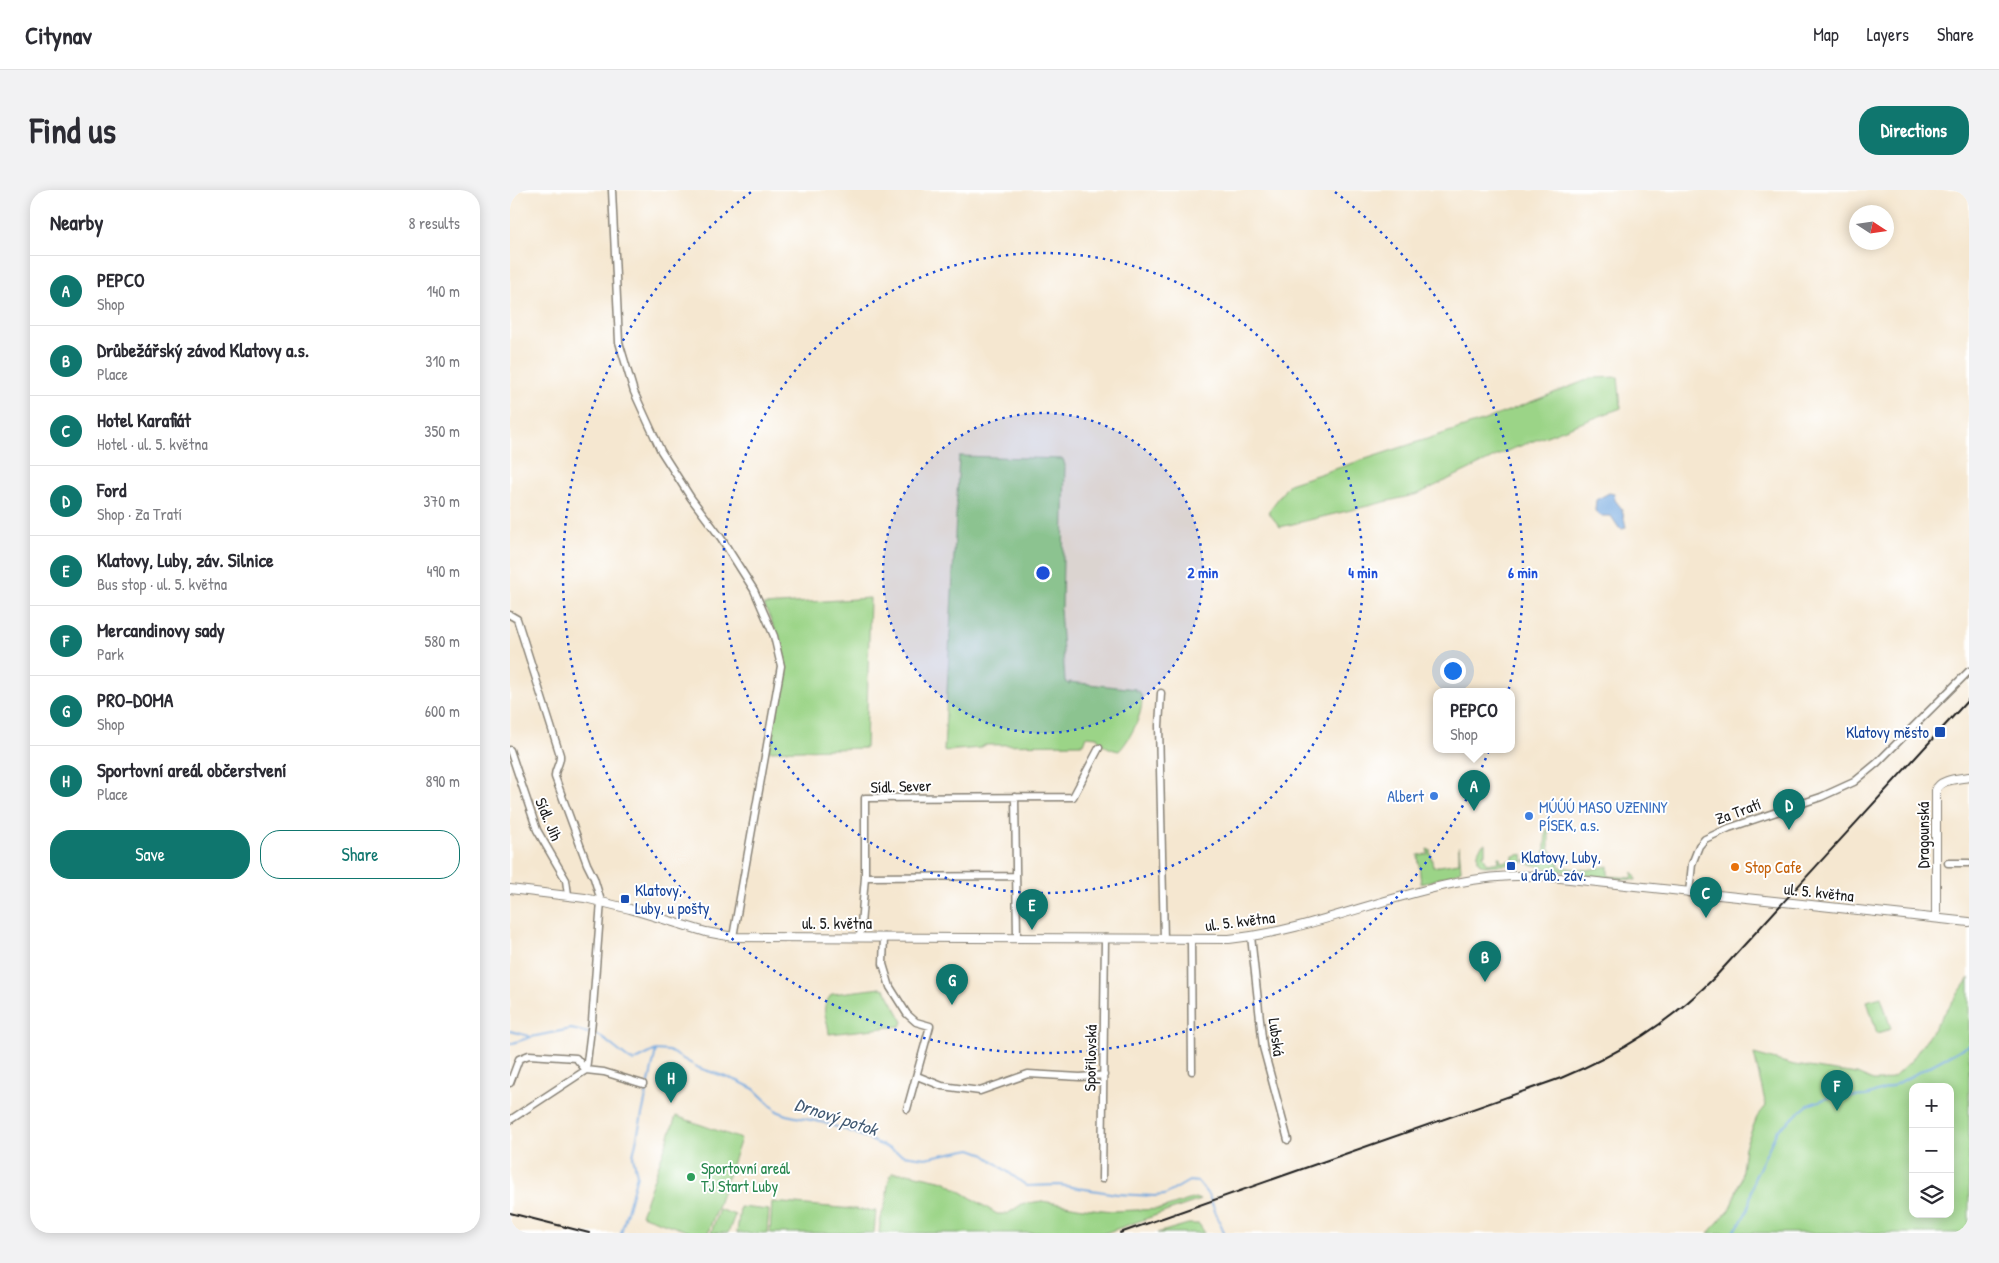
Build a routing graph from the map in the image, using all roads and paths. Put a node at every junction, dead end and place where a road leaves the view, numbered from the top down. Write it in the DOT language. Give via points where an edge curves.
graph roads {
  1 [pos="612,190"];
  2 [pos="510,615"];
  3 [pos="1969,671"];
  4 [pos="1162,693"];
  5 [pos="1099,748"];
  6 [pos="510,750"];
  7 [pos="1969,777"];
  8 [pos="1015,797"];
  9 [pos="1948,863"];
  10 [pos="1969,863"];
  11 [pos="1016,876"];
  12 [pos="865,877"];
  13 [pos="510,889"];
  14 [pos="1689,893"];
  15 [pos="568,895"];
  16 [pos="601,901"];
  17 [pos="1936,918"];
  18 [pos="1969,922"];
  19 [pos="860,936"];
  20 [pos="1251,936"];
  21 [pos="733,937"];
  22 [pos="884,937"];
  23 [pos="1016,937"];
  24 [pos="1105,938"];
  25 [pos="1164,939"];
  26 [pos="1191,940"];
  27 [pos="586,1070"];
  28 [pos="1192,1071"];
  29 [pos="1104,1075"];
  30 [pos="917,1076"];
  31 [pos="510,1083"];
  32 [pos="643,1084"];
  33 [pos="907,1109"];
  34 [pos="510,1119"];
  35 [pos="1288,1140"];
  36 [pos="1102,1179"];
  1 -- 21 [label="street" via="619,342 634,392 661,451 754,590 774,636 781,666"];
  2 -- 16 [label="street" via="517,619 560,756 555,777"];
  3 -- 14 [label="street, Za Tratí" via="1854,782 1705,839 1692,864"];
  4 -- 25 [label="street" via="1159,726"];
  5 -- 8 [label="street, Sídl. Sever" via="1073,797"];
  6 -- 15 [label="street, Sídl. Jih" via="536,830 566,880"];
  7 -- 17 [label="street, Dragounská" via="1944,782 1936,790"];
  8 -- 11 [label="street"];
  8 -- 12 [label="street, Sídl. Sever" via="865,798"];
  9 -- 10 [label="street"];
  11 -- 12 [label="street"];
  11 -- 23 [label="street"];
  12 -- 19 [label="street, Sídl. Sever"];
  13 -- 15 [label="street, ul. 5. května"];
  14 -- 17 [label="street, ul. 5. května"];
  14 -- 20 [label="street, ul. 5. května" via="1544,876 1501,875 1459,882"];
  15 -- 16 [label="street, ul. 5. května"];
  16 -- 21 [label="street, ul. 5. května"];
  16 -- 27 [label="street"];
  17 -- 18 [label="street, ul. 5. května"];
  19 -- 21 [label="street, ul. 5. května"];
  19 -- 22 [label="street, ul. 5. května"];
  20 -- 26 [label="street, ul. 5. května"];
  20 -- 35 [label="street, Lubská" via="1263,1047"];
  22 -- 23 [label="street, ul. 5. května"];
  22 -- 30 [label="street" via="883,964 890,987 907,1014 916,1022 930,1026"];
  23 -- 24 [label="street, ul. 5. května"];
  24 -- 25 [label="street, ul. 5. května"];
  24 -- 29 [label="street, Spořilovská"];
  25 -- 26 [label="street, ul. 5. května"];
  26 -- 28 [label="street"];
  27 -- 31 [label="street" via="576,1058 528,1055 520,1059"];
  27 -- 32 [label="street"];
  27 -- 34 [label="street"];
  29 -- 30 [label="street" via="1028,1074 980,1091 942,1086"];
  29 -- 36 [label="street, Spořilovská"];
  30 -- 33 [label="street"];
}
